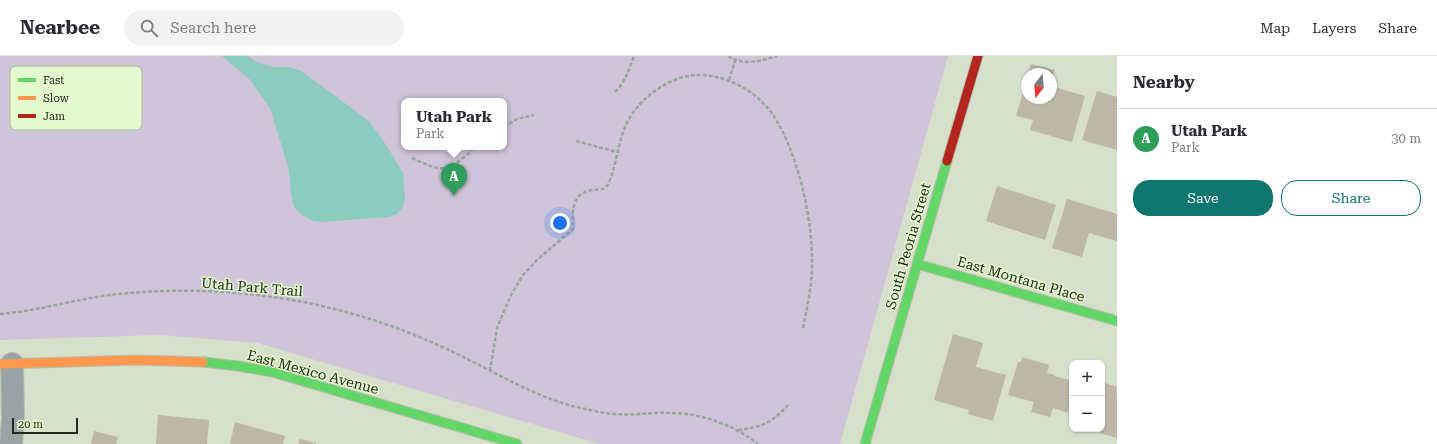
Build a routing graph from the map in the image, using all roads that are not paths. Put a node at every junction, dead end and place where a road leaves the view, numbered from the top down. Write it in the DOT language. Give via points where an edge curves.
graph roads {
  1 [pos="978,56"];
  2 [pos="917,264"];
  3 [pos="1117,321"];
  4 [pos="6,364"];
  5 [pos="11,444"];
  6 [pos="518,444"];
  7 [pos="865,444"];
  1 -- 2 [label="street, South Peoria Street"];
  2 -- 3 [label="street, East Montana Place"];
  2 -- 7 [label="street, South Peoria Street"];
  4 -- 5 [label="street" via="13,418"];
  4 -- 6 [label="street, East Mexico Avenue" via="154,360 201,361 249,367"];
}
